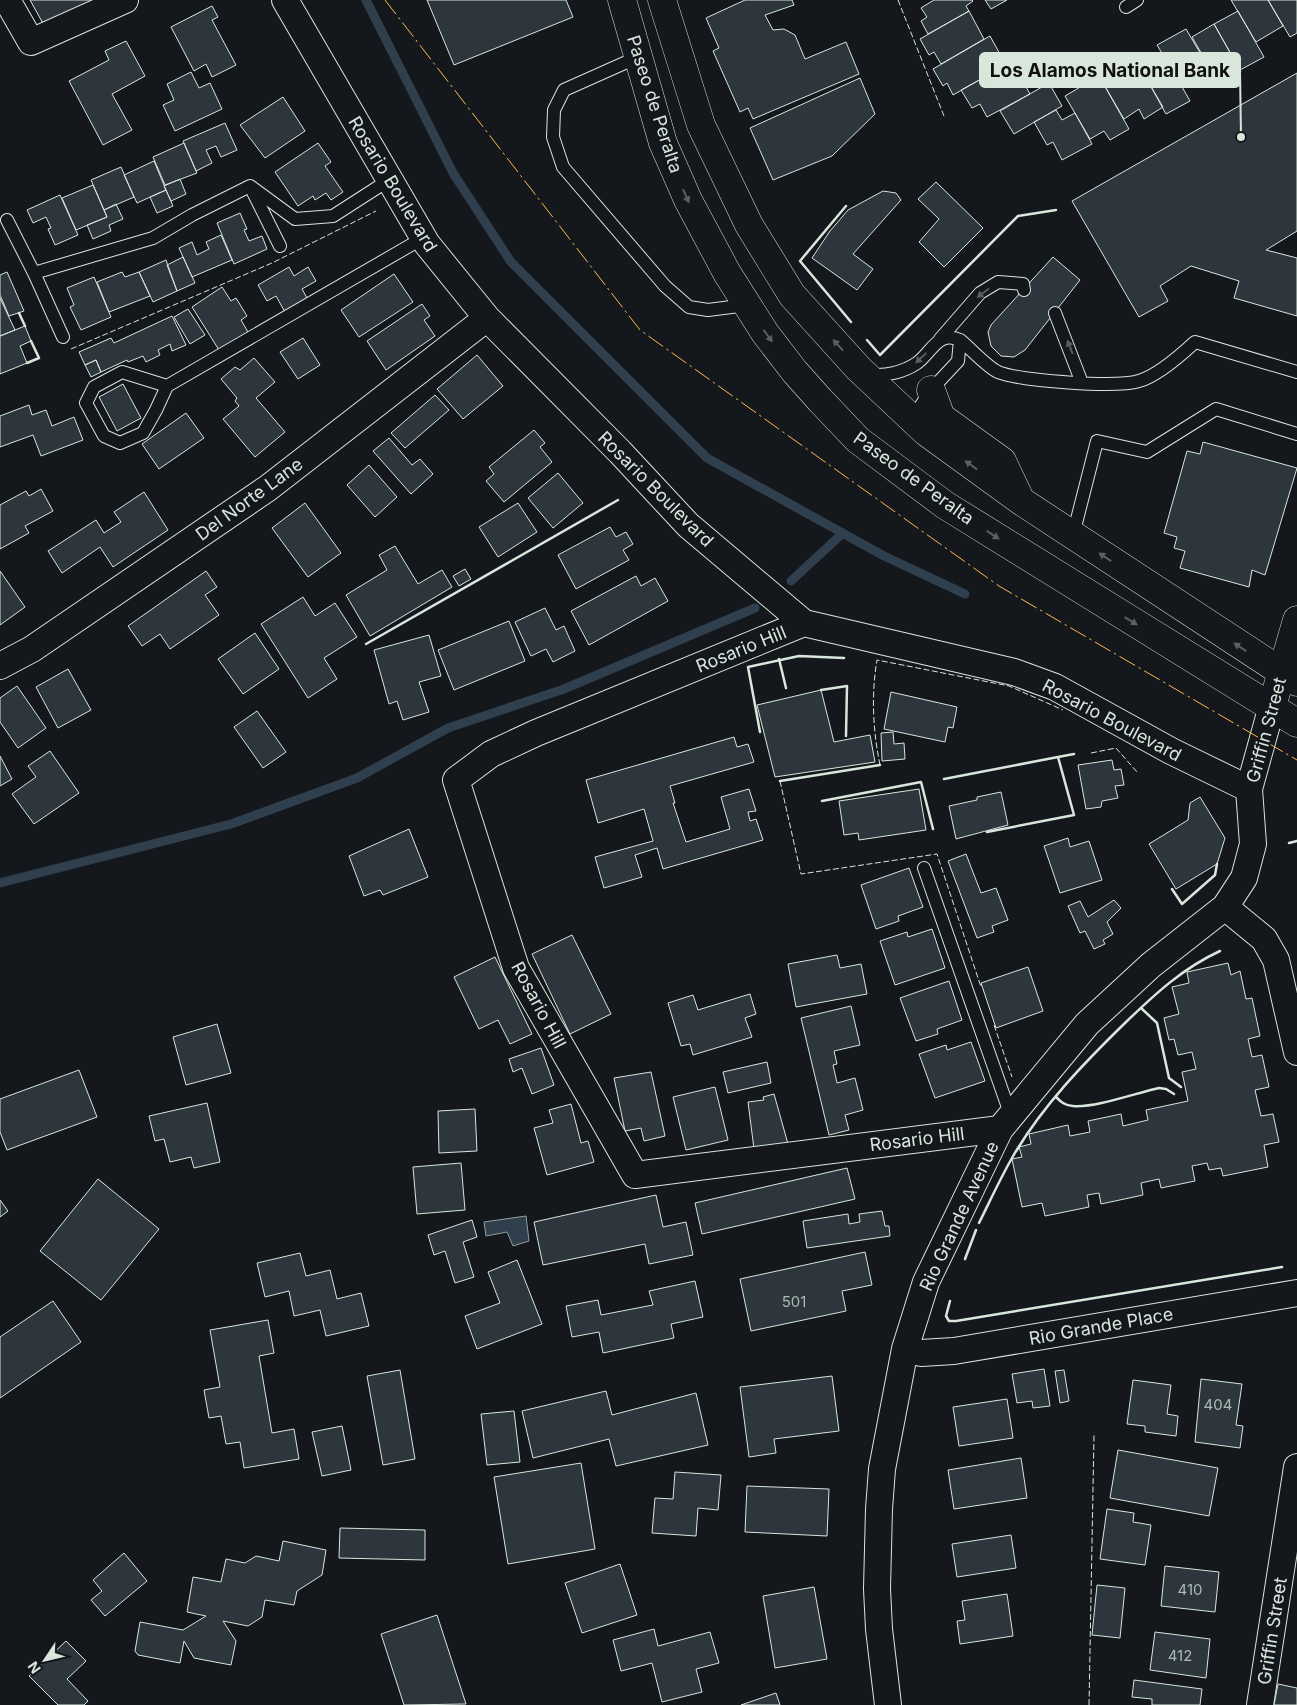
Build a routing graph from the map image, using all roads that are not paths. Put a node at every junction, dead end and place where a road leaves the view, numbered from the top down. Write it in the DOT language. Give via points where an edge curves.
graph roads {
  1 [pos="7,0"];
  2 [pos="125,0"];
  3 [pos="285,0"];
  4 [pos="622,0"];
  5 [pos="662,0"];
  6 [pos="1137,0"];
  7 [pos="1126,7"];
  8 [pos="638,57"];
  9 [pos="389,180"];
  10 [pos="250,186"];
  11 [pos="8,220"];
  12 [pos="423,238"];
  13 [pos="280,246"];
  14 [pos="34,273"];
  15 [pos="1024,290"];
  16 [pos="747,305"];
  17 [pos="1055,313"];
  18 [pos="487,318"];
  19 [pos="63,337"];
  20 [pos="940,339"];
  21 [pos="960,340"];
  22 [pos="1297,372"];
  23 [pos="864,373"];
  24 [pos="1082,383"];
  25 [pos="167,386"];
  26 [pos="931,390"];
  27 [pos="912,418"];
  28 [pos="1297,434"];
  29 [pos="1021,501"];
  30 [pos="1073,535"];
  31 [pos="1297,620"];
  32 [pos="804,623"];
  33 [pos="0,666"];
  34 [pos="1289,678"];
  35 [pos="1272,706"];
  36 [pos="1297,723"];
  37 [pos="1249,789"];
  38 [pos="924,868"];
  39 [pos="1225,906"];
  40 [pos="1297,1052"];
  41 [pos="1006,1122"];
  42 [pos="1297,1293"];
  43 [pos="905,1349"];
  44 [pos="1297,1467"];
  45 [pos="888,1705"];
  46 [pos="1260,1705"];
  1 -- 2 [label="street" via="31,42"];
  3 -- 9 [label="street, Rosario Boulevard"];
  4 -- 8 [label="main road, Paseo de Peralta"];
  23 -- 5 [label="main road, Paseo de Peralta, one-way" via="792,295 748,225 701,125"];
  6 -- 7 [label="lane"];
  8 -- 16 [label="main road, Paseo de Peralta, one-way" via="663,143 688,200"];
  8 -- 16 [label="lane" via="564,90 554,110 553,137 563,167 665,286 689,306 708,310"];
  9 -- 10 [label="lane" via="333,216 295,219"];
  9 -- 12 [label="street, Rosario Boulevard"];
  10 -- 13 [label="lane"];
  10 -- 14 [label="lane" via="153,238"];
  11 -- 14 [label="lane"];
  12 -- 18 [label="street, Rosario Boulevard"];
  12 -- 25 [label="lane"];
  14 -- 19 [label="lane"];
  15 -- 20 [label="lane, one-way" via="1023,284 998,282 980,293"];
  16 -- 35 [label="main road, Paseo de Peralta, one-way" via="795,372 858,440 945,505"];
  24 -- 17 [label="lane, one-way"];
  18 -- 32 [label="street, Rosario Boulevard" via="688,525"];
  18 -- 33 [label="street, Del Norte Lane" via="268,488 32,649"];
  20 -- 21 [label="lane" via="954,337"];
  20 -- 23 [label="lane, one-way" via="907,369 879,376"];
  21 -- 24 [label="lane" via="997,371"];
  21 -- 26 [label="lane" via="958,361"];
  22 -- 24 [label="lane" via="1195,342 1179,357 1140,381"];
  23 -- 27 [label="main road, Paseo de Peralta"];
  25 -- 25 [label="lane" via="143,433 120,442 104,436 86,403 94,388 122,372"];
  26 -- 27 [label="lane"];
  26 -- 29 [label="main road" via="941,417 1002,461"];
  29 -- 27 [label="main road, Paseo de Peralta, one-way" via="926,432"];
  28 -- 30 [label="lane" via="1216,408 1146,452 1097,441"];
  29 -- 30 [label="main road, Paseo de Peralta"];
  34 -- 30 [label="main road, Paseo de Peralta, one-way"];
  31 -- 34 [label="main road, Griffin Street"];
  32 -- 37 [label="street, Rosario Boulevard" via="1014,672 1055,687 1171,751"];
  32 -- 41 [label="street, Rosario Hill" via="536,733 491,754 456,780 516,968 635,1175"];
  34 -- 35 [label="main road, Griffin Street"];
  35 -- 36 [label="main road, Paseo de Peralta"];
  35 -- 37 [label="street, Griffin Street"];
  37 -- 39 [label="street, Griffin Street" via="1253,844 1244,878"];
  38 -- 41 [label="lane"];
  39 -- 40 [label="street" via="1264,939 1276,960"];
  39 -- 41 [label="street, Rio Grande Avenue" via="1151,965 1087,1024"];
  41 -- 43 [label="street, Rio Grande Avenue" via="926,1282"];
  42 -- 43 [label="street, Rio Grande Place" via="954,1351"];
  43 -- 45 [label="street, Rio Grande Avenue" via="882,1469 876,1550 878,1629"];
  44 -- 46 [label="street, Griffin Street"];
}
